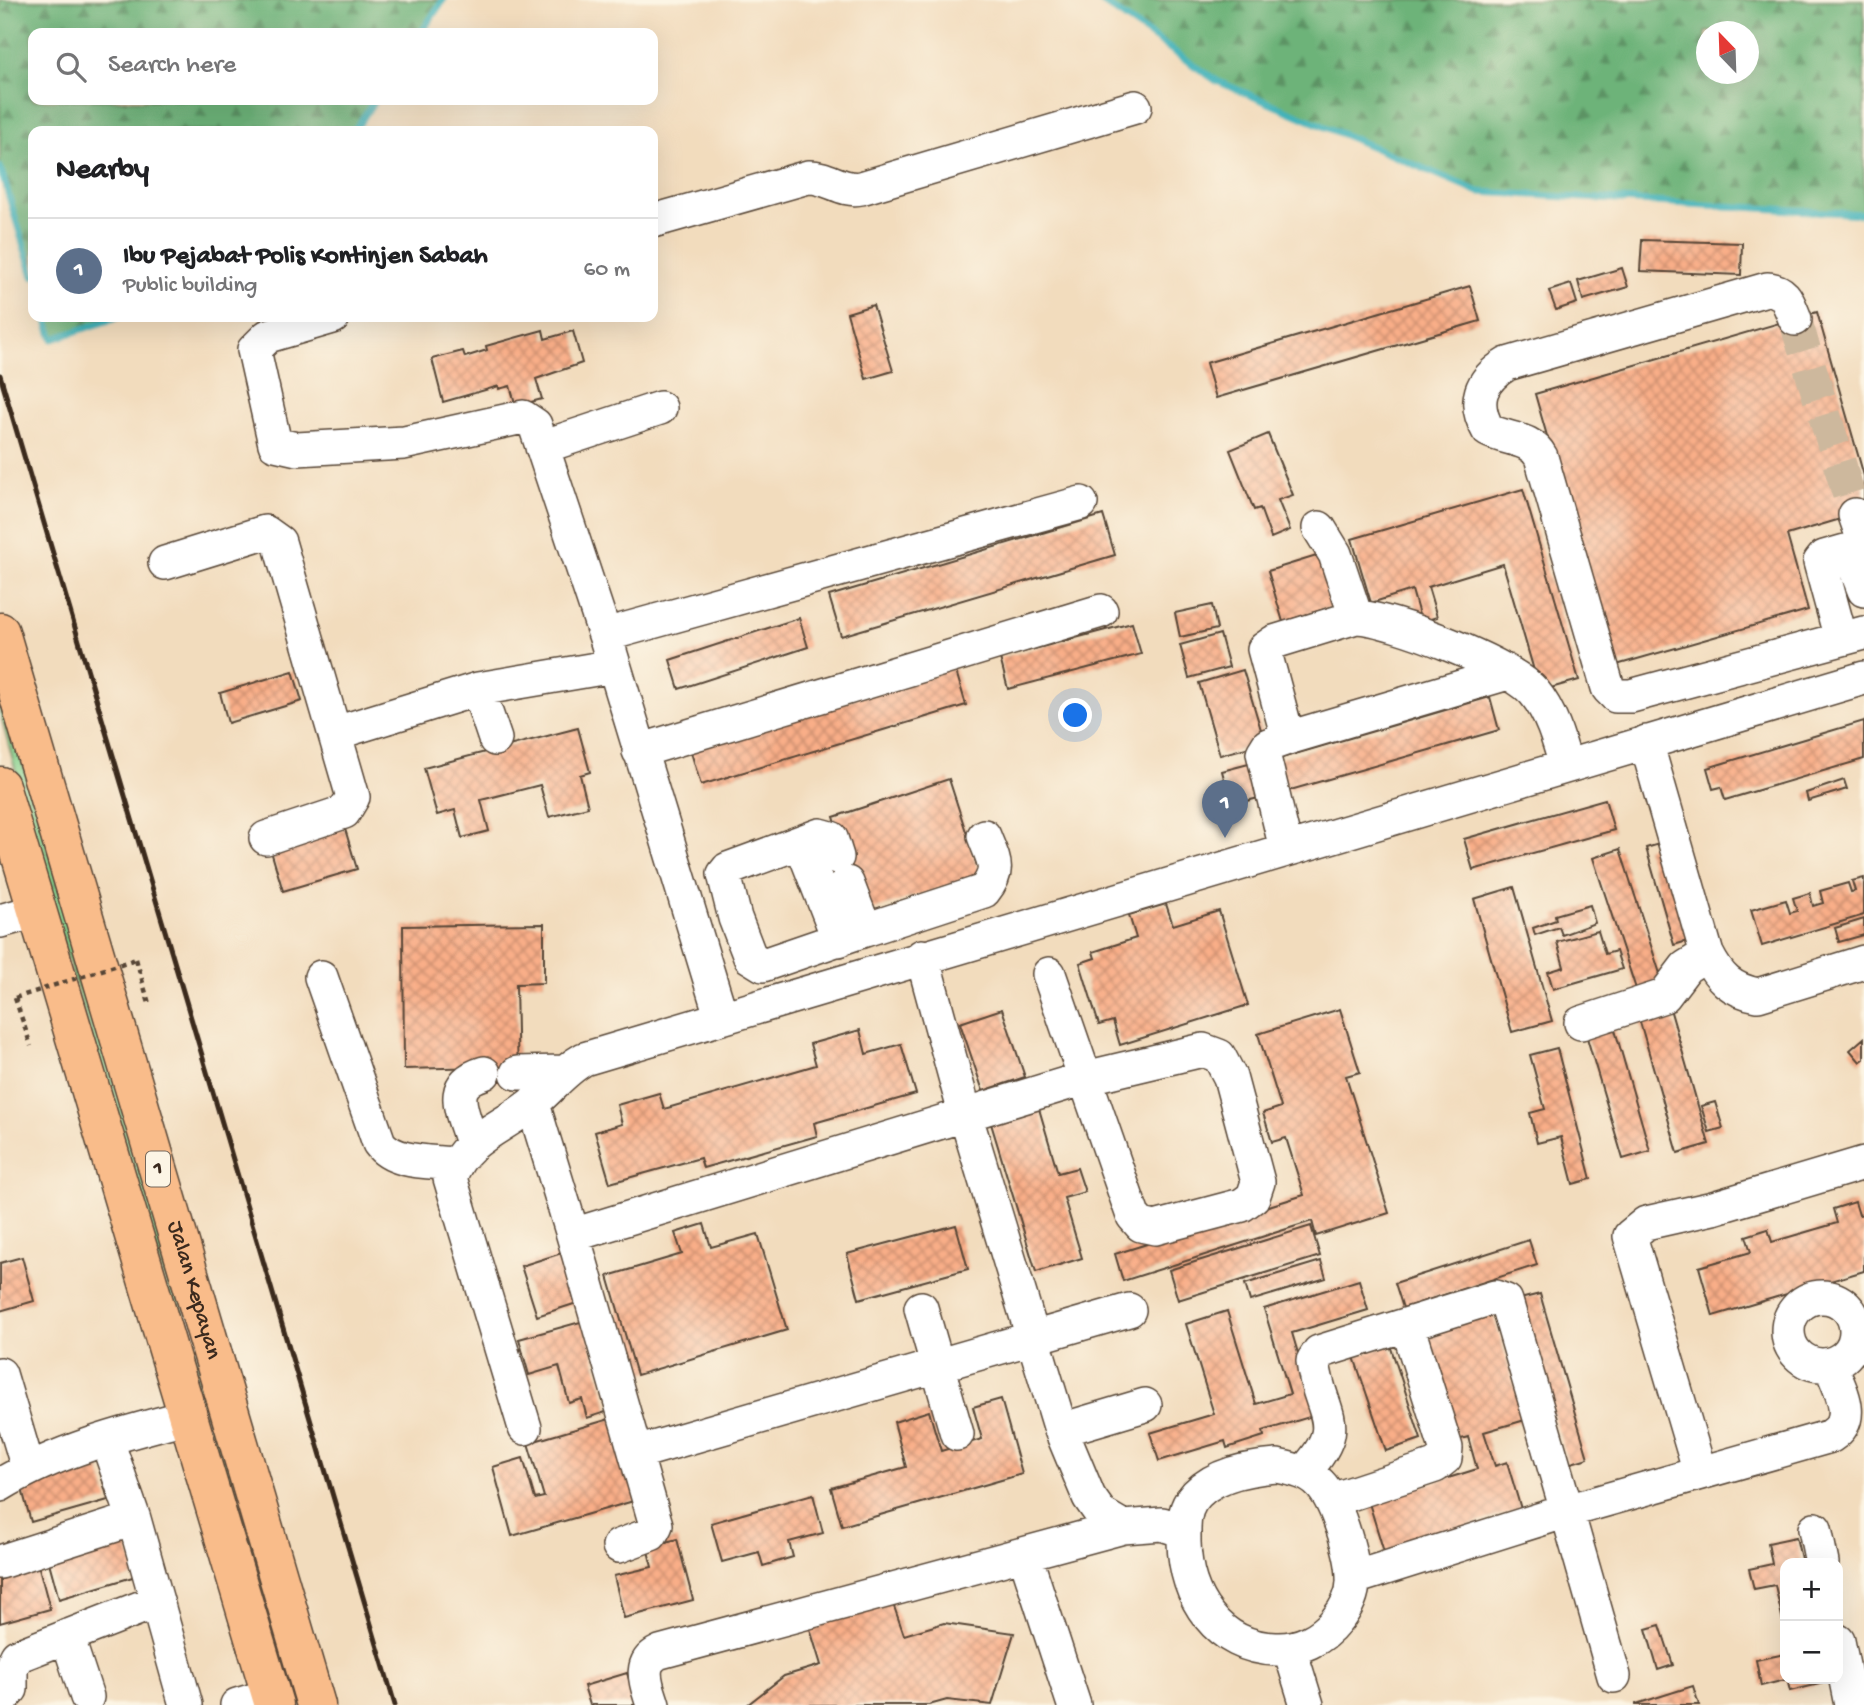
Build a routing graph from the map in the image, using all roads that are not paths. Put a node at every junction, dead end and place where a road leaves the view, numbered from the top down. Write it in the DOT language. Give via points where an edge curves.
graph roads {
  1 [pos="1135,107"];
  2 [pos="658,220"];
  3 [pos="1795,319"];
  4 [pos="316,322"];
  5 [pos="660,408"];
  6 [pos="542,447"];
  7 [pos="1081,503"];
  8 [pos="1319,528"];
  9 [pos="166,563"];
  10 [pos="1864,590"];
  11 [pos="1101,611"];
  12 [pos="1356,617"];
  13 [pos="0,632"];
  14 [pos="1853,636"];
  15 [pos="609,651"];
  16 [pos="1508,673"];
  17 [pos="1864,678"];
  18 [pos="478,689"];
  19 [pos="336,733"];
  20 [pos="1288,738"];
  21 [pos="495,739"];
  22 [pos="1646,742"];
  23 [pos="639,751"];
  24 [pos="1566,766"];
  25 [pos="0,786"];
  26 [pos="984,836"];
  27 [pos="266,838"];
  28 [pos="801,843"];
  29 [pos="1286,849"];
  30 [pos="37,911"];
  31 [pos="735,918"];
  32 [pos="0,921"];
  33 [pos="692,924"];
  34 [pos="852,935"];
  35 [pos="1707,954"];
  36 [pos="922,957"];
  37 [pos="1864,962"];
  38 [pos="1049,974"];
  39 [pos="321,977"];
  40 [pos="721,1016"];
  41 [pos="1581,1023"];
  42 [pos="564,1072"];
  43 [pos="484,1073"];
  44 [pos="517,1073"];
  45 [pos="1085,1078"];
  46 [pos="533,1104"];
  47 [pos="966,1116"];
  48 [pos="463,1154"];
  49 [pos="1864,1163"];
  50 [pos="573,1236"];
  51 [pos="921,1308"];
  52 [pos="1129,1310"];
  53 [pos="1407,1325"];
  54 [pos="1032,1340"];
  55 [pos="1830,1364"];
  56 [pos="937,1365"];
  57 [pos="0,1374"];
  58 [pos="1145,1405"];
  59 [pos="186,1417"];
  60 [pos="525,1428"];
  61 [pos="1061,1430"];
  62 [pos="957,1434"];
  63 [pos="107,1441"];
  64 [pos="636,1453"];
  65 [pos="28,1468"];
  66 [pos="1304,1472"];
  67 [pos="1700,1473"];
  68 [pos="0,1485"];
  69 [pos="1332,1500"];
  70 [pos="1567,1511"];
  71 [pos="134,1520"];
  72 [pos="1123,1527"];
  73 [pos="1815,1529"];
  74 [pos="1184,1531"];
  75 [pos="619,1546"];
  76 [pos="1026,1555"];
  77 [pos="1821,1558"];
  78 [pos="0,1562"];
  79 [pos="1353,1578"];
  80 [pos="155,1602"];
  81 [pos="67,1636"];
  82 [pos="1290,1650"];
  83 [pos="1843,1666"];
  84 [pos="1614,1676"];
  85 [pos="87,1697"];
  86 [pos="0,1701"];
  87 [pos="261,1702"];
  88 [pos="186,1705"];
  89 [pos="316,1705"];
  90 [pos="653,1705"];
  91 [pos="1074,1705"];
  92 [pos="1307,1705"];
  93 [pos="1851,1705"];
  1 -- 2 [label="street" via="853,190 808,177"];
  3 -- 14 [label="street" via="1787,298 1778,290 1767,289 1507,364 1486,380 1478,401 1488,430 1529,443 1541,457 1611,693 1631,696"];
  4 -- 6 [label="street" via="268,336 257,344 253,356 275,444 297,449 404,443 523,417 532,421"];
  5 -- 6 [label="street"];
  6 -- 15 [label="street"];
  7 -- 15 [label="street"];
  8 -- 12 [label="street" via="1335,554"];
  9 -- 19 [label="street" via="265,532 275,536"];
  10 -- 14 [label="street" via="1850,554 1845,551 1820,562"];
  11 -- 23 [label="street"];
  12 -- 16 [label="street" via="1394,623"];
  12 -- 20 [label="street" via="1264,649"];
  13 -- 89 [label="highway, Jalan Kepayan / 1"];
  15 -- 18 [label="street"];
  15 -- 23 [label="street"];
  16 -- 20 [label="street"];
  16 -- 24 [label="street" via="1534,692 1556,734"];
  17 -- 22 [label="street"];
  18 -- 19 [label="street"];
  18 -- 21 [label="street"];
  19 -- 27 [label="street" via="353,791 348,807"];
  20 -- 29 [label="street" via="1268,745 1263,753"];
  22 -- 24 [label="street"];
  22 -- 35 [label="street"];
  23 -- 33 [label="street"];
  24 -- 29 [label="street"];
  25 -- 30 [label="highway, Jalan Kepayan / 1"];
  26 -- 34 [label="street" via="995,878 984,891"];
  28 -- 31 [label="street" via="728,869 724,874"];
  28 -- 34 [label="street"];
  28 -- 34 [label="street" via="826,835 831,838 842,870"];
  29 -- 36 [label="street"];
  30 -- 32 [label="street"];
  30 -- 59 [label="highway, Jalan Kepayan / 1"];
  31 -- 33 [label="street"];
  31 -- 34 [label="street" via="750,957 764,965"];
  33 -- 40 [label="street"];
  35 -- 37 [label="street" via="1722,979 1742,992 1758,995"];
  35 -- 41 [label="street" via="1686,967 1664,996"];
  36 -- 40 [label="street"];
  36 -- 47 [label="street"];
  38 -- 45 [label="street"];
  39 -- 48 [label="street" via="385,1152 397,1157"];
  40 -- 42 [label="street" via="584,1059"];
  42 -- 44 [label="street"];
  42 -- 46 [label="street"];
  43 -- 48 [label="street" via="461,1084"];
  45 -- 45 [label="street" via="1133,1216 1141,1225 1155,1228 1242,1205 1253,1197 1258,1182 1230,1077 1213,1051"];
  45 -- 47 [label="street"];
  46 -- 48 [label="street"];
  46 -- 50 [label="street"];
  47 -- 50 [label="street"];
  47 -- 54 [label="street"];
  48 -- 60 [label="street" via="450,1178"];
  49 -- 67 [label="street" via="1646,1223 1630,1236"];
  50 -- 64 [label="street"];
  51 -- 56 [label="street"];
  52 -- 54 [label="street"];
  53 -- 66 [label="street" via="1315,1356 1330,1427 1328,1443"];
  53 -- 69 [label="street" via="1446,1448 1445,1458 1435,1466"];
  53 -- 70 [label="street" via="1503,1298"];
  54 -- 56 [label="street"];
  54 -- 61 [label="street"];
  55 -- 67 [label="street" via="1847,1413 1838,1432"];
  56 -- 62 [label="street"];
  56 -- 64 [label="street"];
  57 -- 65 [label="street"];
  58 -- 61 [label="street"];
  59 -- 63 [label="street"];
  59 -- 87 [label="highway, Jalan Kepayan / 1"];
  61 -- 72 [label="street" via="1089,1497 1101,1514"];
  63 -- 65 [label="street"];
  63 -- 71 [label="street"];
  64 -- 75 [label="street" via="656,1530"];
  65 -- 68 [label="street"];
  66 -- 69 [label="street"];
  66 -- 74 [label="street" via="1277,1466 1245,1468 1214,1482 1192,1499"];
  67 -- 70 [label="street"];
  69 -- 79 [label="street"];
  70 -- 79 [label="street"];
  70 -- 84 [label="street"];
  71 -- 78 [label="street"];
  71 -- 80 [label="street"];
  72 -- 74 [label="street" via="1162,1524"];
  72 -- 76 [label="street"];
  73 -- 77 [label="street"];
  74 -- 82 [label="street" via="1184,1555 1206,1615 1228,1637 1253,1649"];
  76 -- 90 [label="street" via="660,1653 650,1658 645,1669"];
  76 -- 91 [label="street"];
  79 -- 82 [label="street" via="1347,1608 1332,1627"];
  80 -- 81 [label="street"];
  80 -- 88 [label="street"];
  81 -- 85 [label="street"];
  81 -- 86 [label="street" via="17,1656 10,1668 11,1689"];
  82 -- 92 [label="street"];
  83 -- 93 [label="street"];
}
